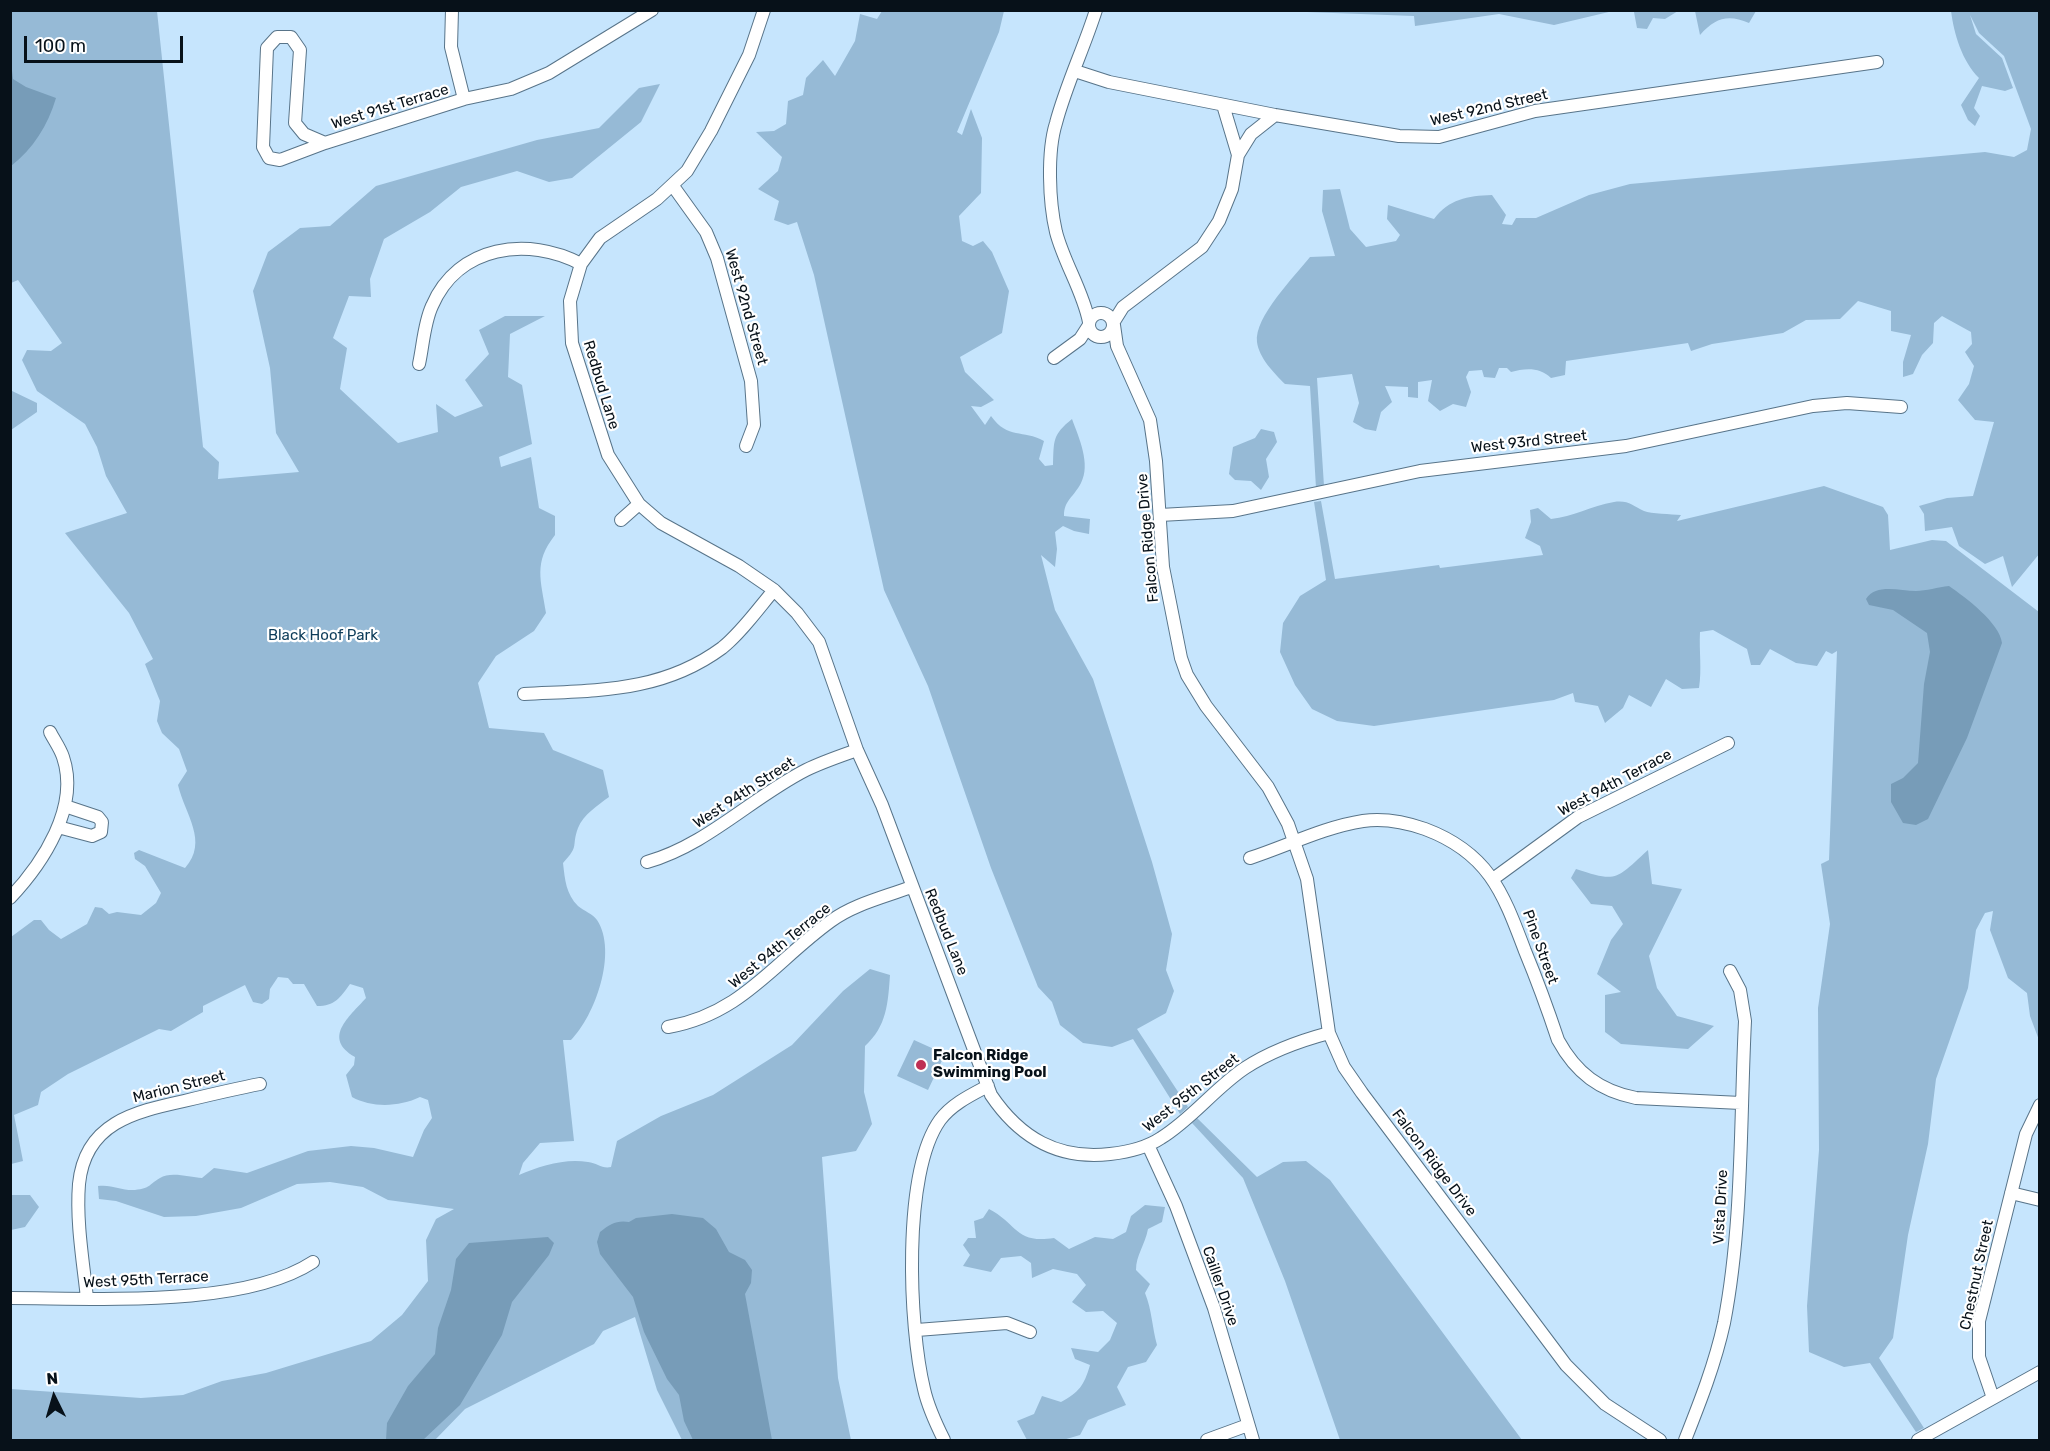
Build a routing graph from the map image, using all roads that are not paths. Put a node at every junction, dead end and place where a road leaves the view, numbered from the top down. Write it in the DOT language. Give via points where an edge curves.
graph roads {
  1 [pos="452,10"];
  2 [pos="652,10"];
  3 [pos="1096,10"];
  4 [pos="761,11"];
  5 [pos="1877,62"];
  6 [pos="1076,71"];
  7 [pos="464,99"];
  8 [pos="1223,105"];
  9 [pos="1275,115"];
  10 [pos="325,143"];
  11 [pos="1238,155"];
  12 [pos="673,186"];
  13 [pos="581,264"];
  14 [pos="1080,295"];
  15 [pos="1123,307"];
  16 [pos="1102,312"];
  17 [pos="1089,323"];
  18 [pos="1113,324"];
  19 [pos="1097,336"];
  20 [pos="1080,339"];
  21 [pos="1117,346"];
  22 [pos="1054,358"];
  23 [pos="419,364"];
  24 [pos="1901,407"];
  25 [pos="747,446"];
  26 [pos="639,504"];
  27 [pos="1160,515"];
  28 [pos="621,520"];
  29 [pos="774,590"];
  30 [pos="524,694"];
  31 [pos="50,732"];
  32 [pos="1728,743"];
  33 [pos="857,750"];
  34 [pos="65,807"];
  35 [pos="58,826"];
  36 [pos="1296,843"];
  37 [pos="1250,858"];
  38 [pos="647,862"];
  39 [pos="1493,879"];
  40 [pos="911,887"];
  41 [pos="10,898"];
  42 [pos="1730,971"];
  43 [pos="668,1027"];
  44 [pos="1329,1033"];
  45 [pos="260,1084"];
  46 [pos="988,1086"];
  47 [pos="1741,1103"];
  48 [pos="2040,1105"];
  49 [pos="1149,1145"];
  50 [pos="2011,1193"];
  51 [pos="2040,1200"];
  52 [pos="313,1262"];
  53 [pos="10,1298"];
  54 [pos="87,1298"];
  55 [pos="917,1330"];
  56 [pos="1030,1332"];
  57 [pos="2040,1372"];
  58 [pos="1993,1398"];
  59 [pos="1248,1425"];
  60 [pos="944,1440"];
  61 [pos="1207,1440"];
  62 [pos="1252,1440"];
  63 [pos="1660,1440"];
  64 [pos="1685,1440"];
  65 [pos="1918,1440"];
  1 -- 7 [label="street, West 91st Terrace" via="451,47"];
  2 -- 7 [label="street, West 91st Terrace" via="530,82"];
  3 -- 6 [label="street"];
  4 -- 12 [label="street, Redbud Lane" via="749,55 711,131"];
  5 -- 9 [label="street, West 92nd Street" via="1535,111 1439,137 1399,136"];
  6 -- 8 [label="street, West 92nd Street"];
  6 -- 14 [label="street" via="1055,124 1050,176 1056,231"];
  7 -- 10 [label="street, West 91st Terrace"];
  8 -- 9 [label="street, West 92nd Street"];
  8 -- 11 [label="street"];
  9 -- 11 [label="street" via="1251,134"];
  10 -- 10 [label="street, West 91st Terrace" via="280,160 265,154 267,48 277,37 291,38 300,50 295,123 304,134"];
  11 -- 15 [label="street" via="1232,189 1219,221 1202,247"];
  12 -- 13 [label="street, Redbud Lane" via="611,228"];
  12 -- 25 [label="street, West 92nd Street" via="706,232 717,258 751,381 754,425"];
  13 -- 23 [label="street" via="555,251 518,247 500,250 467,266 453,276 431,306"];
  13 -- 26 [label="street, Redbud Lane" via="570,301 572,343 608,455"];
  14 -- 16 [label="street"];
  14 -- 17 [label="street"];
  15 -- 16 [label="street"];
  15 -- 18 [label="street"];
  16 -- 17 [label="street" via="1093,315"];
  16 -- 18 [label="street" via="1108,314"];
  17 -- 19 [label="street"];
  17 -- 20 [label="street"];
  18 -- 19 [label="street" via="1110,333"];
  18 -- 21 [label="street, Falcon Ridge Drive"];
  19 -- 20 [label="street"];
  19 -- 21 [label="street"];
  20 -- 22 [label="street"];
  21 -- 27 [label="street, Falcon Ridge Drive" via="1150,420"];
  24 -- 27 [label="street, West 93rd Street" via="1847,403 1813,406 1626,446 1420,471 1233,512"];
  26 -- 28 [label="street"];
  26 -- 29 [label="street, Redbud Lane" via="661,523"];
  27 -- 36 [label="street, Falcon Ridge Drive" via="1168,604 1187,675 1268,788"];
  29 -- 30 [label="street" via="723,647 678,674 628,688"];
  29 -- 33 [label="street, Redbud Lane" via="819,642"];
  31 -- 34 [label="street" via="63,755"];
  32 -- 39 [label="street, West 94th Terrace" via="1578,817"];
  33 -- 38 [label="street, West 94th Street" via="805,770 690,845"];
  33 -- 40 [label="street, Redbud Lane" via="882,805"];
  34 -- 35 [label="street"];
  34 -- 35 [label="street" via="98,817 101,832 92,837"];
  35 -- 41 [label="street" via="38,864"];
  36 -- 37 [label="street"];
  36 -- 39 [label="street, Pine Street" via="1348,824 1394,821 1423,828 1452,842"];
  36 -- 44 [label="street, Falcon Ridge Drive" via="1307,879"];
  39 -- 47 [label="street, Pine Street" via="1517,922 1558,1040 1577,1068 1604,1089 1628,1096"];
  40 -- 43 [label="street, West 94th Terrace" via="831,921 729,1005 688,1024"];
  40 -- 46 [label="street, Redbud Lane"];
  42 -- 47 [label="street, Vista Drive" via="1744,1006"];
  44 -- 49 [label="street, West 95th Street" via="1292,1044 1247,1067"];
  44 -- 63 [label="street, Falcon Ridge Drive" via="1344,1067 1566,1365 1605,1404"];
  45 -- 54 [label="street, Marion Street" via="142,1110 113,1124 99,1137 87,1157 79,1184"];
  46 -- 49 [label="street, West 95th Street" via="1008,1118 1049,1148 1099,1155"];
  46 -- 55 [label="street" via="963,1099 940,1120 926,1154 911,1248"];
  47 -- 64 [label="street, Vista Drive" via="1730,1287 1714,1362"];
  48 -- 50 [label="street, Chestnut Street" via="2026,1134"];
  49 -- 59 [label="street, Cailler Drive" via="1214,1308"];
  50 -- 51 [label="street"];
  50 -- 58 [label="street, Chestnut Street" via="1978,1330 1979,1357"];
  52 -- 54 [label="street, West 95th Terrace" via="267,1284 182,1296"];
  53 -- 54 [label="street, West 95th Terrace"];
  55 -- 56 [label="street" via="1007,1323"];
  55 -- 60 [label="street" via="923,1386"];
  57 -- 58 [label="street"];
  58 -- 65 [label="street"];
  59 -- 61 [label="street"];
  59 -- 62 [label="street, Cailler Drive"];
}
